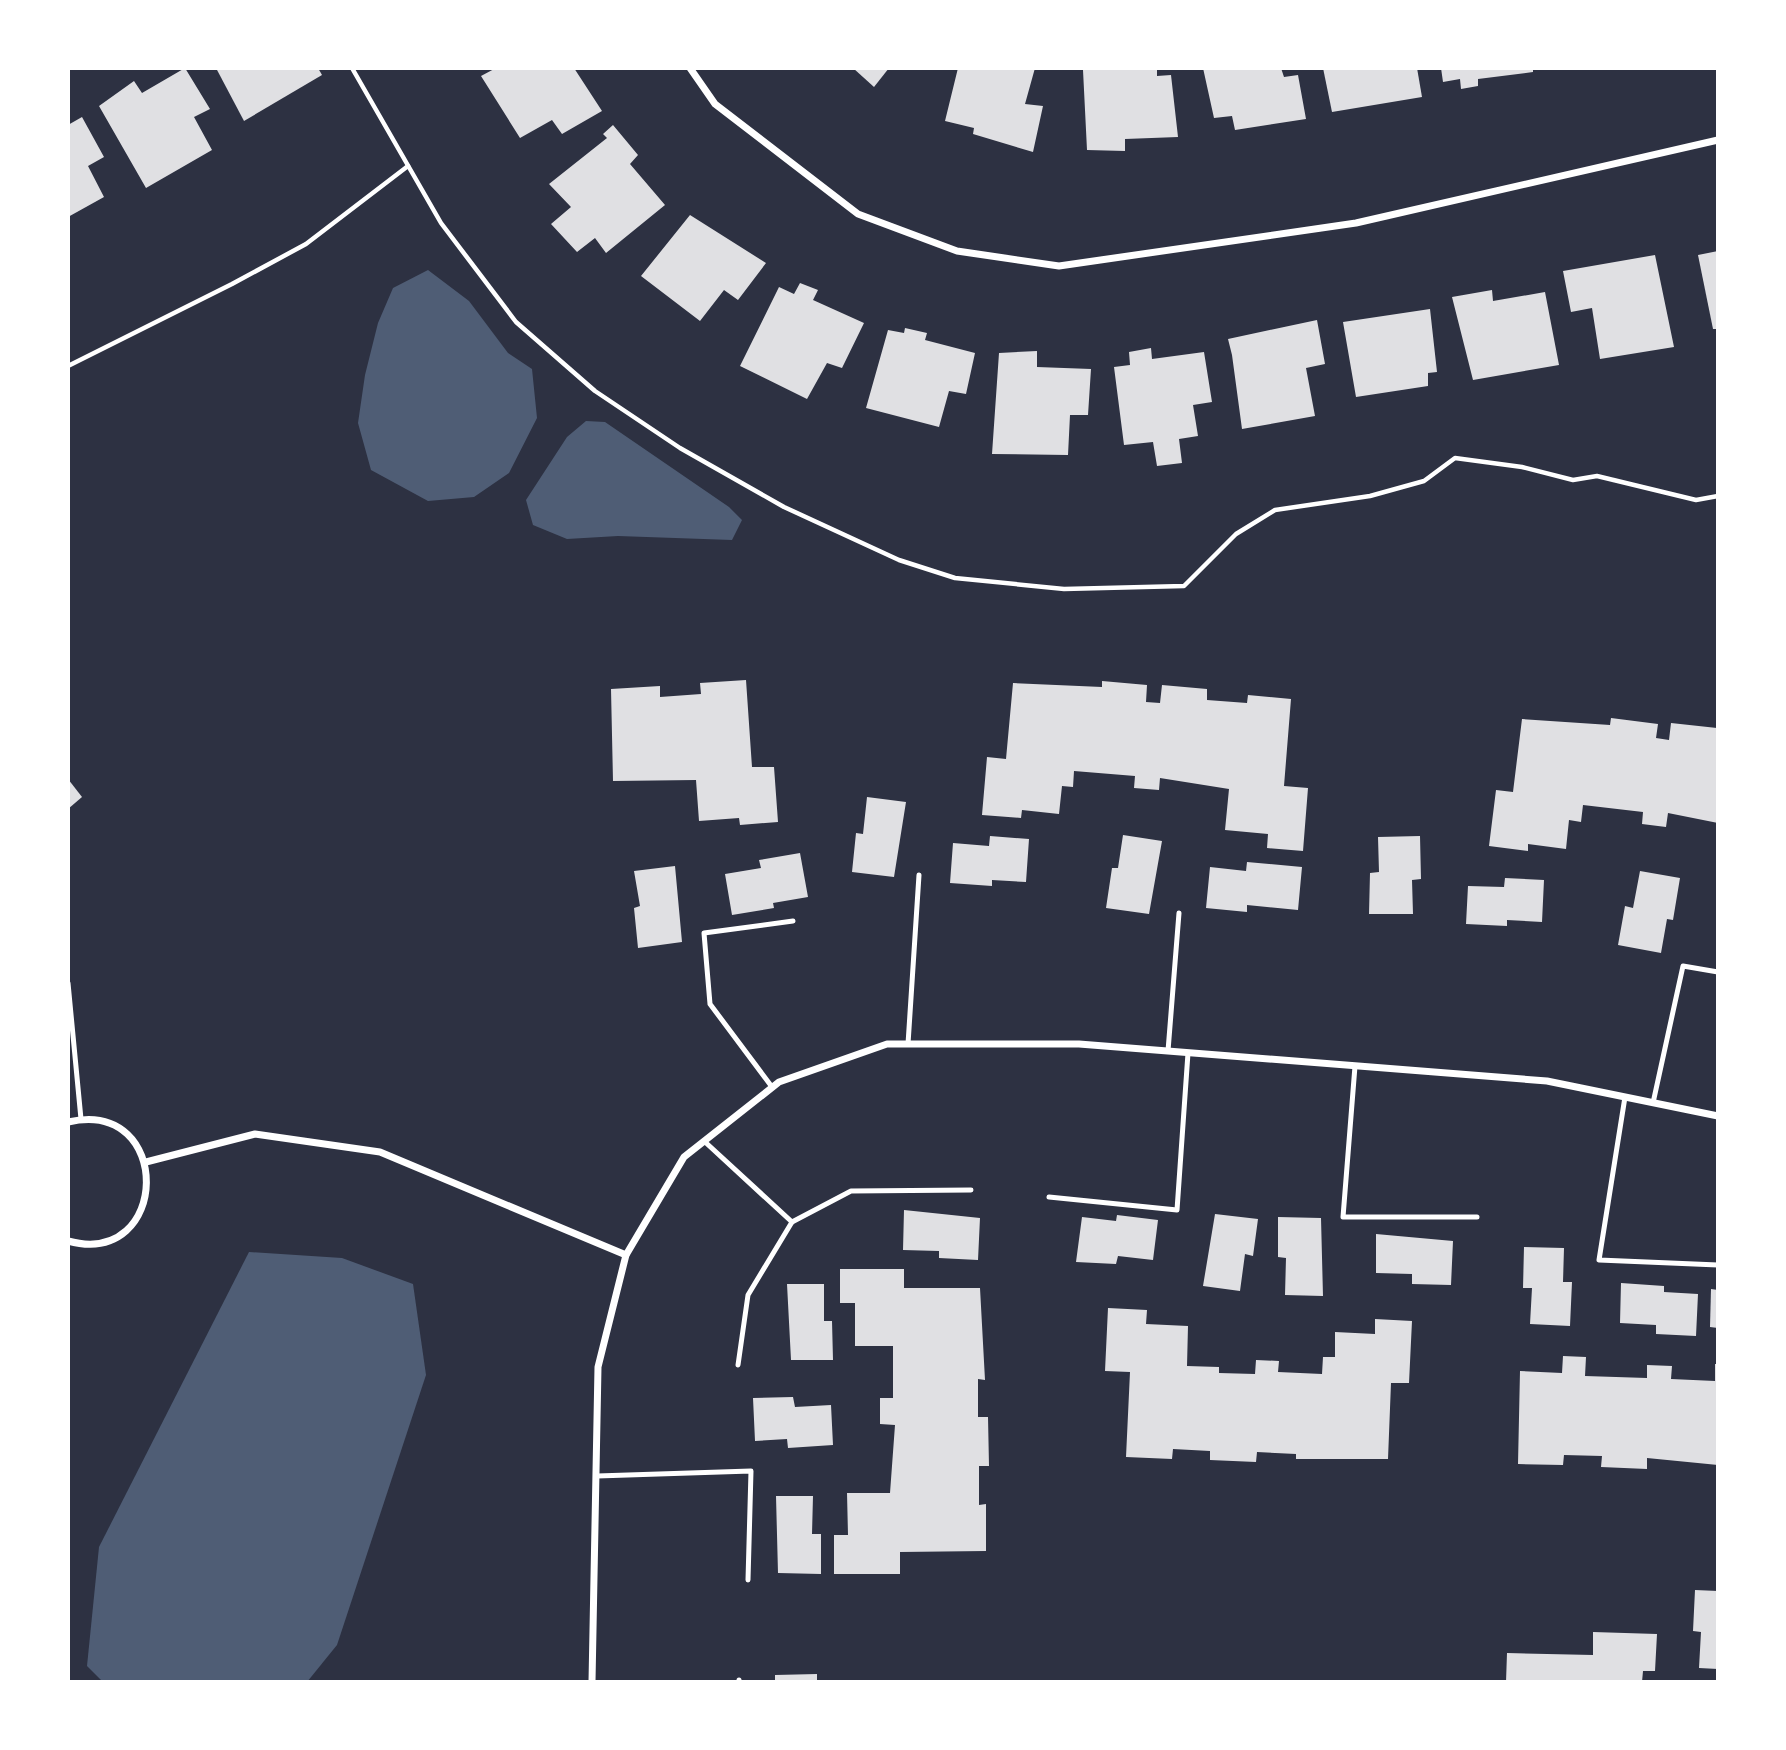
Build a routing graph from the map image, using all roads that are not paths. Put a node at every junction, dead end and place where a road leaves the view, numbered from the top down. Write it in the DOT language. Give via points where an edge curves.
graph roads {
  1 [pos="690,68"];
  2 [pos="1718,140"];
  3 [pos="919,875"];
  4 [pos="1179,913"];
  5 [pos="793,921"];
  6 [pos="1718,972"];
  7 [pos="68,983"];
  8 [pos="908,1044"];
  9 [pos="1168,1051"];
  10 [pos="1188,1053"];
  11 [pos="1355,1066"];
  12 [pos="772,1087"];
  13 [pos="1625,1097"];
  14 [pos="1653,1102"];
  15 [pos="1718,1116"];
  16 [pos="81,1119"];
  17 [pos="68,1122"];
  18 [pos="704,1141"];
  19 [pos="146,1162"];
  20 [pos="971,1190"];
  21 [pos="1049,1197"];
  22 [pos="1477,1217"];
  23 [pos="792,1222"];
  24 [pos="68,1241"];
  25 [pos="626,1255"];
  26 [pos="1718,1265"];
  27 [pos="738,1364"];
  28 [pos="597,1476"];
  29 [pos="748,1580"];
  30 [pos="592,1682"];
  1 -- 2 [label="street" via="715,104 858,214 957,251 1059,266 1356,223"];
  3 -- 8 [label="lane"];
  4 -- 9 [label="lane"];
  5 -- 12 [label="lane" via="705,933 710,1004"];
  6 -- 14 [label="lane" via="1683,966"];
  7 -- 16 [label="lane"];
  8 -- 9 [label="street" via="1079,1044"];
  8 -- 12 [label="street" via="887,1044"];
  9 -- 10 [label="street"];
  10 -- 11 [label="street"];
  10 -- 21 [label="lane" via="1177,1210"];
  11 -- 13 [label="street" via="1547,1080"];
  11 -- 22 [label="lane" via="1343,1217"];
  12 -- 18 [label="street"];
  13 -- 14 [label="street"];
  13 -- 26 [label="lane" via="1599,1260"];
  14 -- 15 [label="street"];
  16 -- 17 [label="street"];
  16 -- 19 [label="street" via="102,1121 121,1130"];
  18 -- 23 [label="lane"];
  18 -- 25 [label="street" via="684,1157"];
  19 -- 24 [label="street" via="149,1182 135,1221 120,1235 101,1243"];
  19 -- 25 [label="street" via="255,1135 380,1152"];
  20 -- 23 [label="lane" via="851,1192"];
  23 -- 27 [label="lane" via="748,1295"];
  25 -- 28 [label="street" via="598,1367"];
  28 -- 29 [label="lane" via="751,1471"];
  28 -- 30 [label="street"];
}
